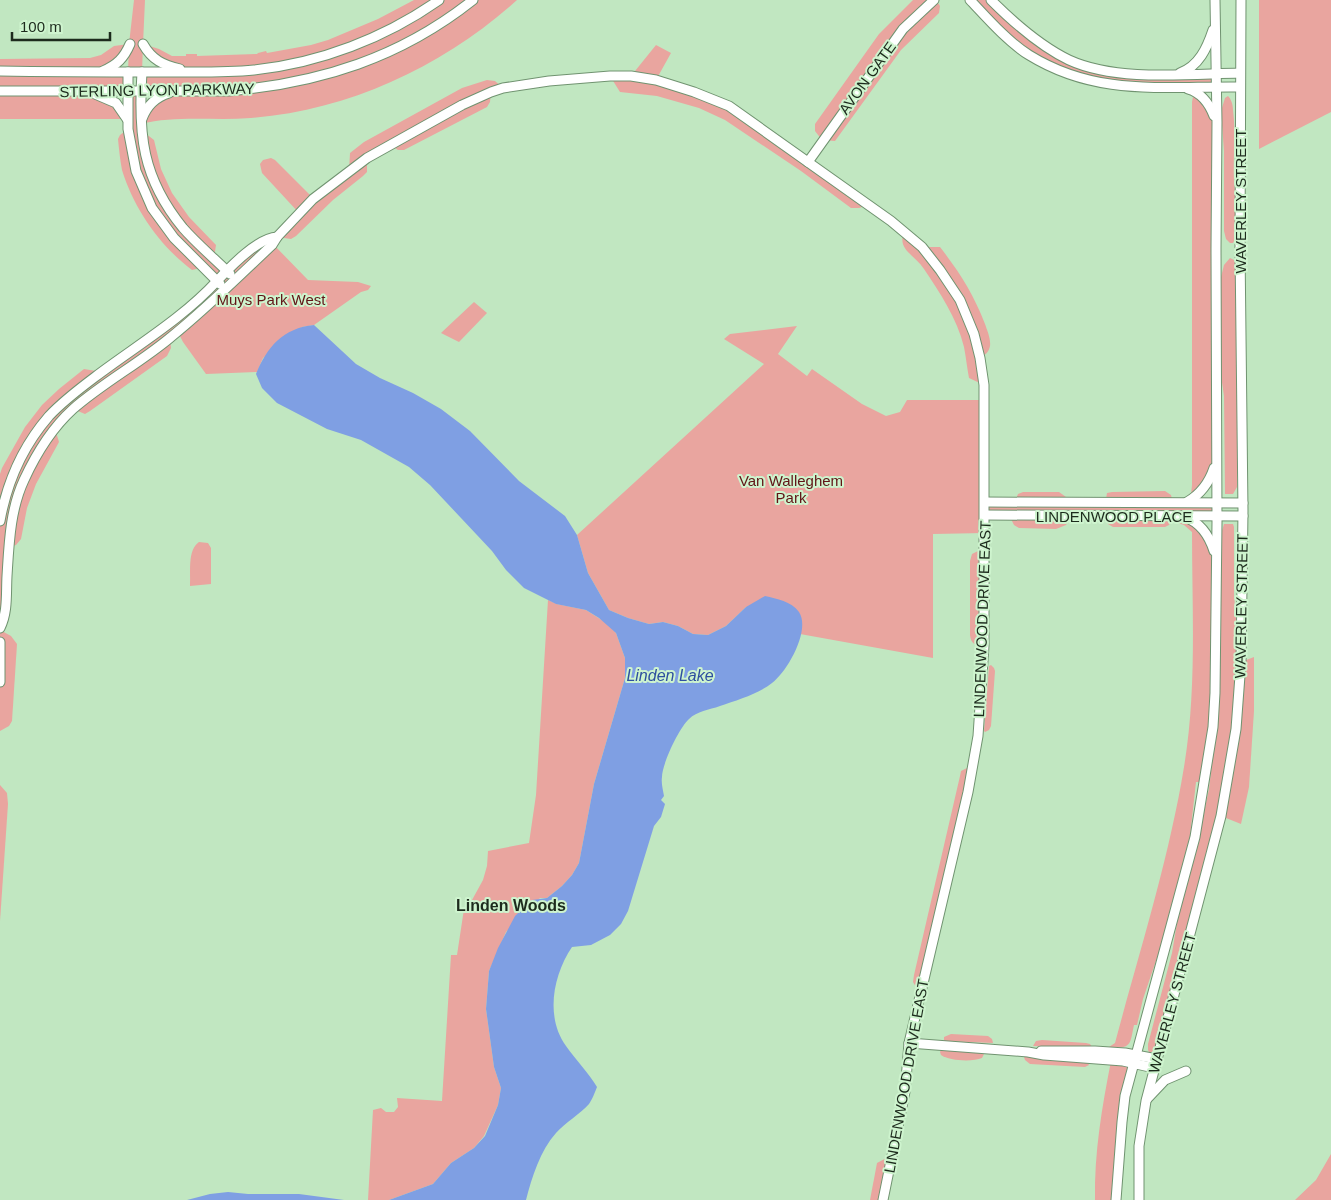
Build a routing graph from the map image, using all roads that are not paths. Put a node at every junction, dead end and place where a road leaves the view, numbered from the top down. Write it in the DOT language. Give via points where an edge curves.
graph roads {
  1 [pos="439,0"];
  2 [pos="473,0"];
  3 [pos="934,0"];
  4 [pos="970,0"];
  5 [pos="991,0"];
  6 [pos="1215,0"];
  7 [pos="1240,0"];
  8 [pos="1216,25"];
  9 [pos="130,44"];
  10 [pos="143,44"];
  11 [pos="0,71"];
  12 [pos="101,72"];
  13 [pos="128,72"];
  14 [pos="142,72"];
  15 [pos="190,72"];
  16 [pos="1177,74"];
  17 [pos="1216,74"];
  18 [pos="1240,74"];
  19 [pos="1216,86"];
  20 [pos="1181,87"];
  21 [pos="1240,87"];
  22 [pos="140,90"];
  23 [pos="0,91"];
  24 [pos="128,91"];
  25 [pos="178,91"];
  26 [pos="88,92"];
  27 [pos="127,119"];
  28 [pos="1217,122"];
  29 [pos="140,124"];
  30 [pos="808,162"];
  31 [pos="277,237"];
  32 [pos="226,270"];
  33 [pos="235,279"];
  34 [pos="217,281"];
  35 [pos="225,289"];
  36 [pos="1216,458"];
  37 [pos="985,502"];
  38 [pos="1185,502"];
  39 [pos="1217,503"];
  40 [pos="1243,503"];
  41 [pos="985,515"];
  42 [pos="1183,516"];
  43 [pos="1243,516"];
  44 [pos="1217,517"];
  45 [pos="0,521"];
  46 [pos="1216,557"];
  47 [pos="0,628"];
  48 [pos="0,642"];
  49 [pos="0,682"];
  50 [pos="909,1043"];
  51 [pos="1135,1059"];
  52 [pos="1155,1064"];
  53 [pos="1186,1071"];
  54 [pos="1146,1101"];
  55 [pos="883,1200"];
  56 [pos="1116,1200"];
  57 [pos="1138,1200"];
  1 -- 15 [label="street, STERLING LYON PARKWAY" via="387,32 305,61 254,70"];
  2 -- 25 [label="street, STERLING LYON PARKWAY" via="416,38 337,72 267,88"];
  3 -- 30 [label="street, AVON GATE" via="903,29"];
  4 -- 20 [label="street" via="1027,54 1062,72 1106,84"];
  5 -- 16 [label="street" via="1019,26 1070,60 1125,73"];
  6 -- 8 [label="street, WAVERLEY STREET"];
  7 -- 18 [label="street, WAVERLEY STREET"];
  8 -- 16 [label="street" via="1198,60 1187,71"];
  8 -- 17 [label="street, WAVERLEY STREET"];
  9 -- 12 [label="street" via="121,60"];
  10 -- 15 [label="street" via="153,59 161,64"];
  11 -- 12 [label="street, STERLING LYON PARKWAY"];
  12 -- 13 [label="street, STERLING LYON PARKWAY"];
  13 -- 14 [label="street, STERLING LYON PARKWAY"];
  13 -- 24 [label="street"];
  14 -- 15 [label="street, STERLING LYON PARKWAY"];
  14 -- 22 [label="street"];
  16 -- 17 [label="street"];
  17 -- 18 [label="street"];
  17 -- 19 [label="street, WAVERLEY STREET"];
  18 -- 21 [label="street, WAVERLEY STREET"];
  19 -- 20 [label="street"];
  19 -- 21 [label="street"];
  19 -- 28 [label="street, WAVERLEY STREET"];
  20 -- 28 [label="street" via="1203,96"];
  21 -- 40 [label="street, WAVERLEY STREET"];
  22 -- 24 [label="street, STERLING LYON PARKWAY"];
  22 -- 25 [label="street, STERLING LYON PARKWAY"];
  22 -- 29 [label="street"];
  23 -- 26 [label="street, STERLING LYON PARKWAY"];
  24 -- 26 [label="street, STERLING LYON PARKWAY"];
  24 -- 27 [label="street"];
  25 -- 29 [label="street" via="152,102"];
  26 -- 27 [label="street" via="116,104"];
  27 -- 34 [label="street" via="136,172 152,208 174,238"];
  28 -- 36 [label="street, WAVERLEY STREET"];
  29 -- 32 [label="street" via="148,168 163,201 184,229"];
  30 -- 31 [label="street, LINDENWOOD DRIVE EAST" via="729,106 694,92 631,76 549,81 491,92 389,144 314,199"];
  30 -- 37 [label="street, LINDENWOOD DRIVE EAST" via="922,247 960,300 974,334 984,385"];
  31 -- 32 [label="street" via="268,238"];
  31 -- 33 [label="street, LINDENWOOD DRIVE EAST"];
  32 -- 33 [label="street"];
  32 -- 34 [label="street"];
  33 -- 35 [label="street, LINDENWOOD DRIVE EAST"];
  34 -- 35 [label="street"];
  34 -- 45 [label="street" via="173,321 72,395 50,416 33,436 16,465"];
  35 -- 47 [label="street, LINDENWOOD DRIVE EAST" via="170,339 73,409 43,444 23,481 12,518 6,617"];
  36 -- 38 [label="street" via="1204,489"];
  36 -- 39 [label="street, WAVERLEY STREET"];
  37 -- 38 [label="street, LINDENWOOD PLACE"];
  37 -- 41 [label="street, LINDENWOOD DRIVE EAST"];
  38 -- 39 [label="street, LINDENWOOD PLACE"];
  39 -- 40 [label="street, LINDENWOOD PLACE"];
  39 -- 44 [label="street, WAVERLEY STREET"];
  40 -- 43 [label="street, WAVERLEY STREET"];
  41 -- 42 [label="street, LINDENWOOD PLACE"];
  41 -- 50 [label="street, LINDENWOOD DRIVE EAST" via="984,657 978,736 966,801"];
  42 -- 44 [label="street, LINDENWOOD PLACE"];
  42 -- 46 [label="street" via="1204,530"];
  43 -- 44 [label="street, LINDENWOOD PLACE"];
  43 -- 52 [label="street, WAVERLEY STREET" via="1241,662 1231,763 1221,816"];
  44 -- 46 [label="street, WAVERLEY STREET"];
  46 -- 51 [label="street, WAVERLEY STREET" via="1215,694 1208,759 1195,837"];
  48 -- 49 [label="street"];
  50 -- 51 [label="street" via="1123,1061"];
  50 -- 55 [label="street, LINDENWOOD DRIVE EAST" via="905,1092"];
  51 -- 52 [label="street"];
  51 -- 56 [label="street, WAVERLEY STREET" via="1122,1122"];
  52 -- 54 [label="street, WAVERLEY STREET"];
  53 -- 54 [label="street" via="1166,1080"];
  54 -- 57 [label="street, WAVERLEY STREET" via="1139,1146"];
}
